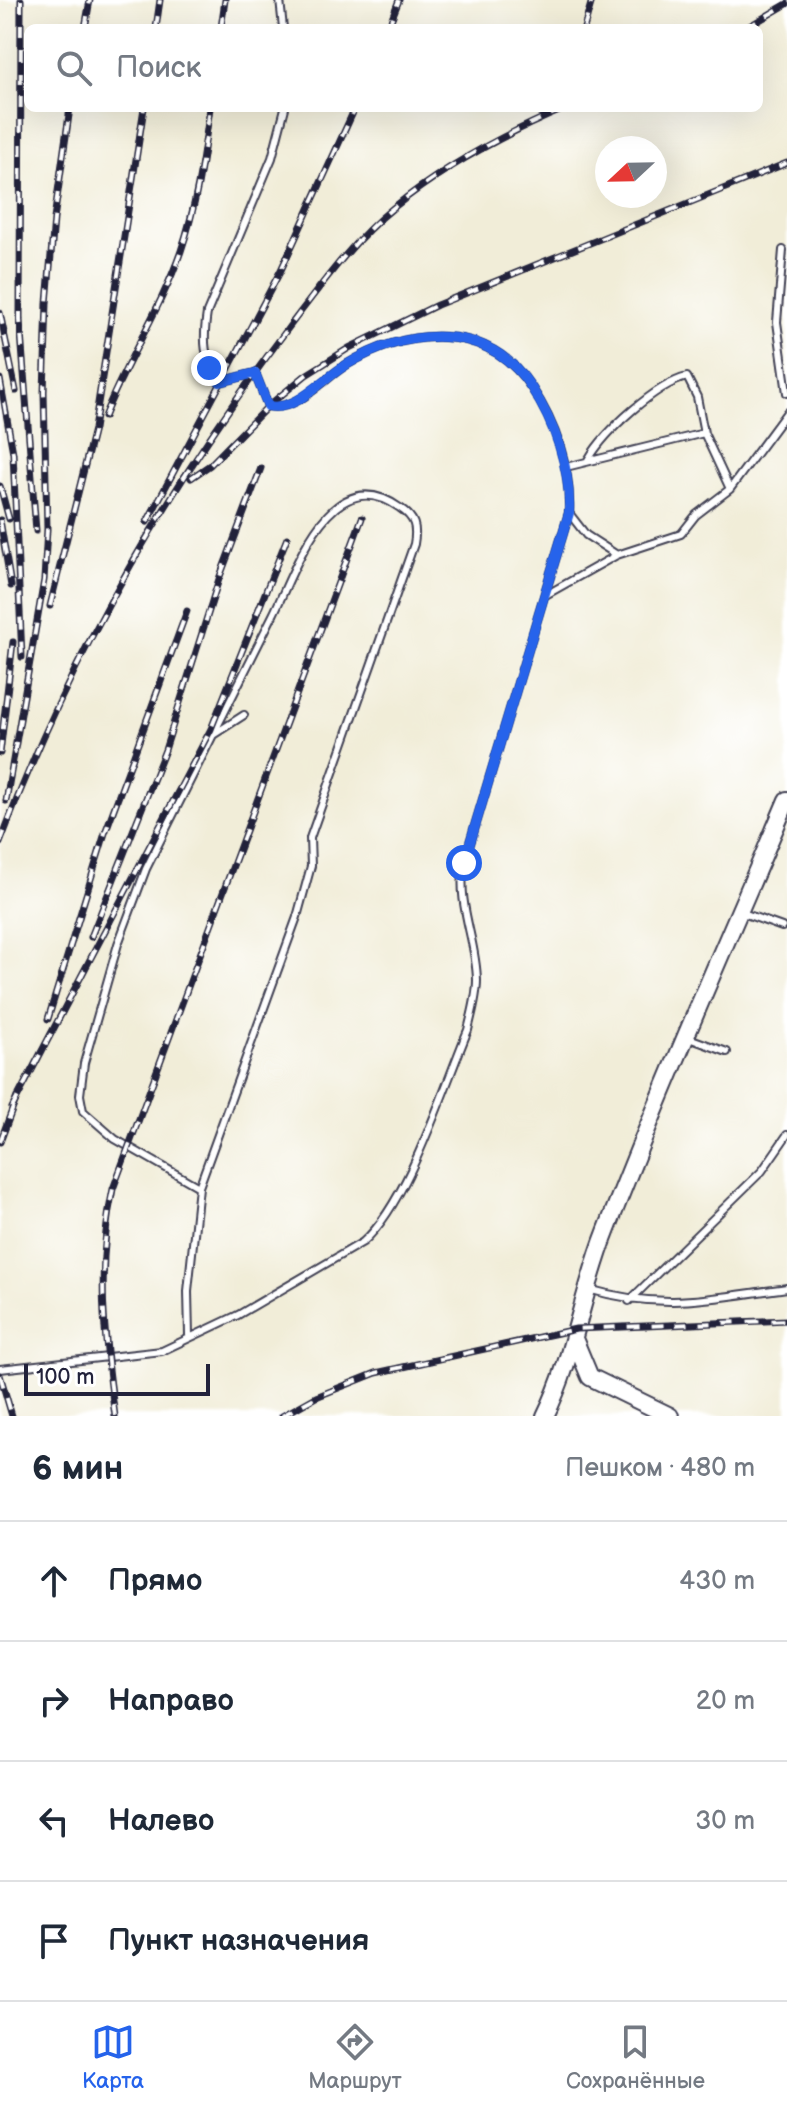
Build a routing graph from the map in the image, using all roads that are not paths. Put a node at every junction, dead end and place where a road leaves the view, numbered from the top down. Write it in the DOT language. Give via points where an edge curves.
graph roads {
  1 [pos="280,0"];
  2 [pos="283,24"];
  3 [pos="284,112"];
  4 [pos="783,250"];
  5 [pos="787,393"];
  6 [pos="787,412"];
  7 [pos="704,433"];
  8 [pos="588,460"];
  9 [pos="566,467"];
  10 [pos="730,489"];
  11 [pos="569,513"];
  12 [pos="617,555"];
  13 [pos="544,596"];
  14 [pos="244,715"];
  15 [pos="213,735"];
  16 [pos="787,800"];
  17 [pos="740,912"];
  18 [pos="782,927"];
  19 [pos="686,1037"];
  20 [pos="727,1052"];
  21 [pos="787,1135"];
  22 [pos="199,1187"];
  23 [pos="585,1288"];
  24 [pos="787,1288"];
  25 [pos="629,1301"];
  26 [pos="189,1335"];
  27 [pos="574,1340"];
  28 [pos="0,1369"];
  29 [pos="545,1416"];
  30 [pos="670,1416"];
  1 -- 2 [label="lane"];
  3 -- 9 [label="lane" via="272,158 207,313 203,335 209,368 220,382 255,373 268,406 278,408 379,347 433,335 462,338 517,367 538,397"];
  4 -- 5 [label="lane" via="777,322"];
  6 -- 10 [label="lane"];
  7 -- 8 [label="lane"];
  7 -- 8 [label="lane" via="687,377 667,382 617,424"];
  7 -- 10 [label="lane"];
  8 -- 9 [label="lane"];
  9 -- 11 [label="lane"];
  10 -- 12 [label="lane" via="681,534"];
  11 -- 12 [label="lane" via="586,535"];
  11 -- 13 [label="lane"];
  12 -- 13 [label="lane"];
  13 -- 26 [label="lane" via="464,863 461,903 475,958 475,1002 396,1200 363,1242 219,1325"];
  14 -- 15 [label="lane"];
  15 -- 22 [label="lane" via="152,856 118,944 80,1095 83,1111 115,1139"];
  15 -- 22 [label="lane" via="309,536 347,501 366,496 410,514 417,528 414,544 310,838 311,866 297,917"];
  16 -- 17 [label="main road"];
  17 -- 18 [label="lane"];
  17 -- 19 [label="main road"];
  19 -- 20 [label="lane"];
  19 -- 23 [label="main road"];
  21 -- 25 [label="lane" via="762,1171"];
  22 -- 26 [label="lane"];
  23 -- 25 [label="lane"];
  23 -- 27 [label="main road"];
  24 -- 25 [label="lane" via="674,1303"];
  26 -- 28 [label="lane" via="162,1351"];
  27 -- 29 [label="main road"];
  27 -- 30 [label="main road" via="590,1377"];
}
